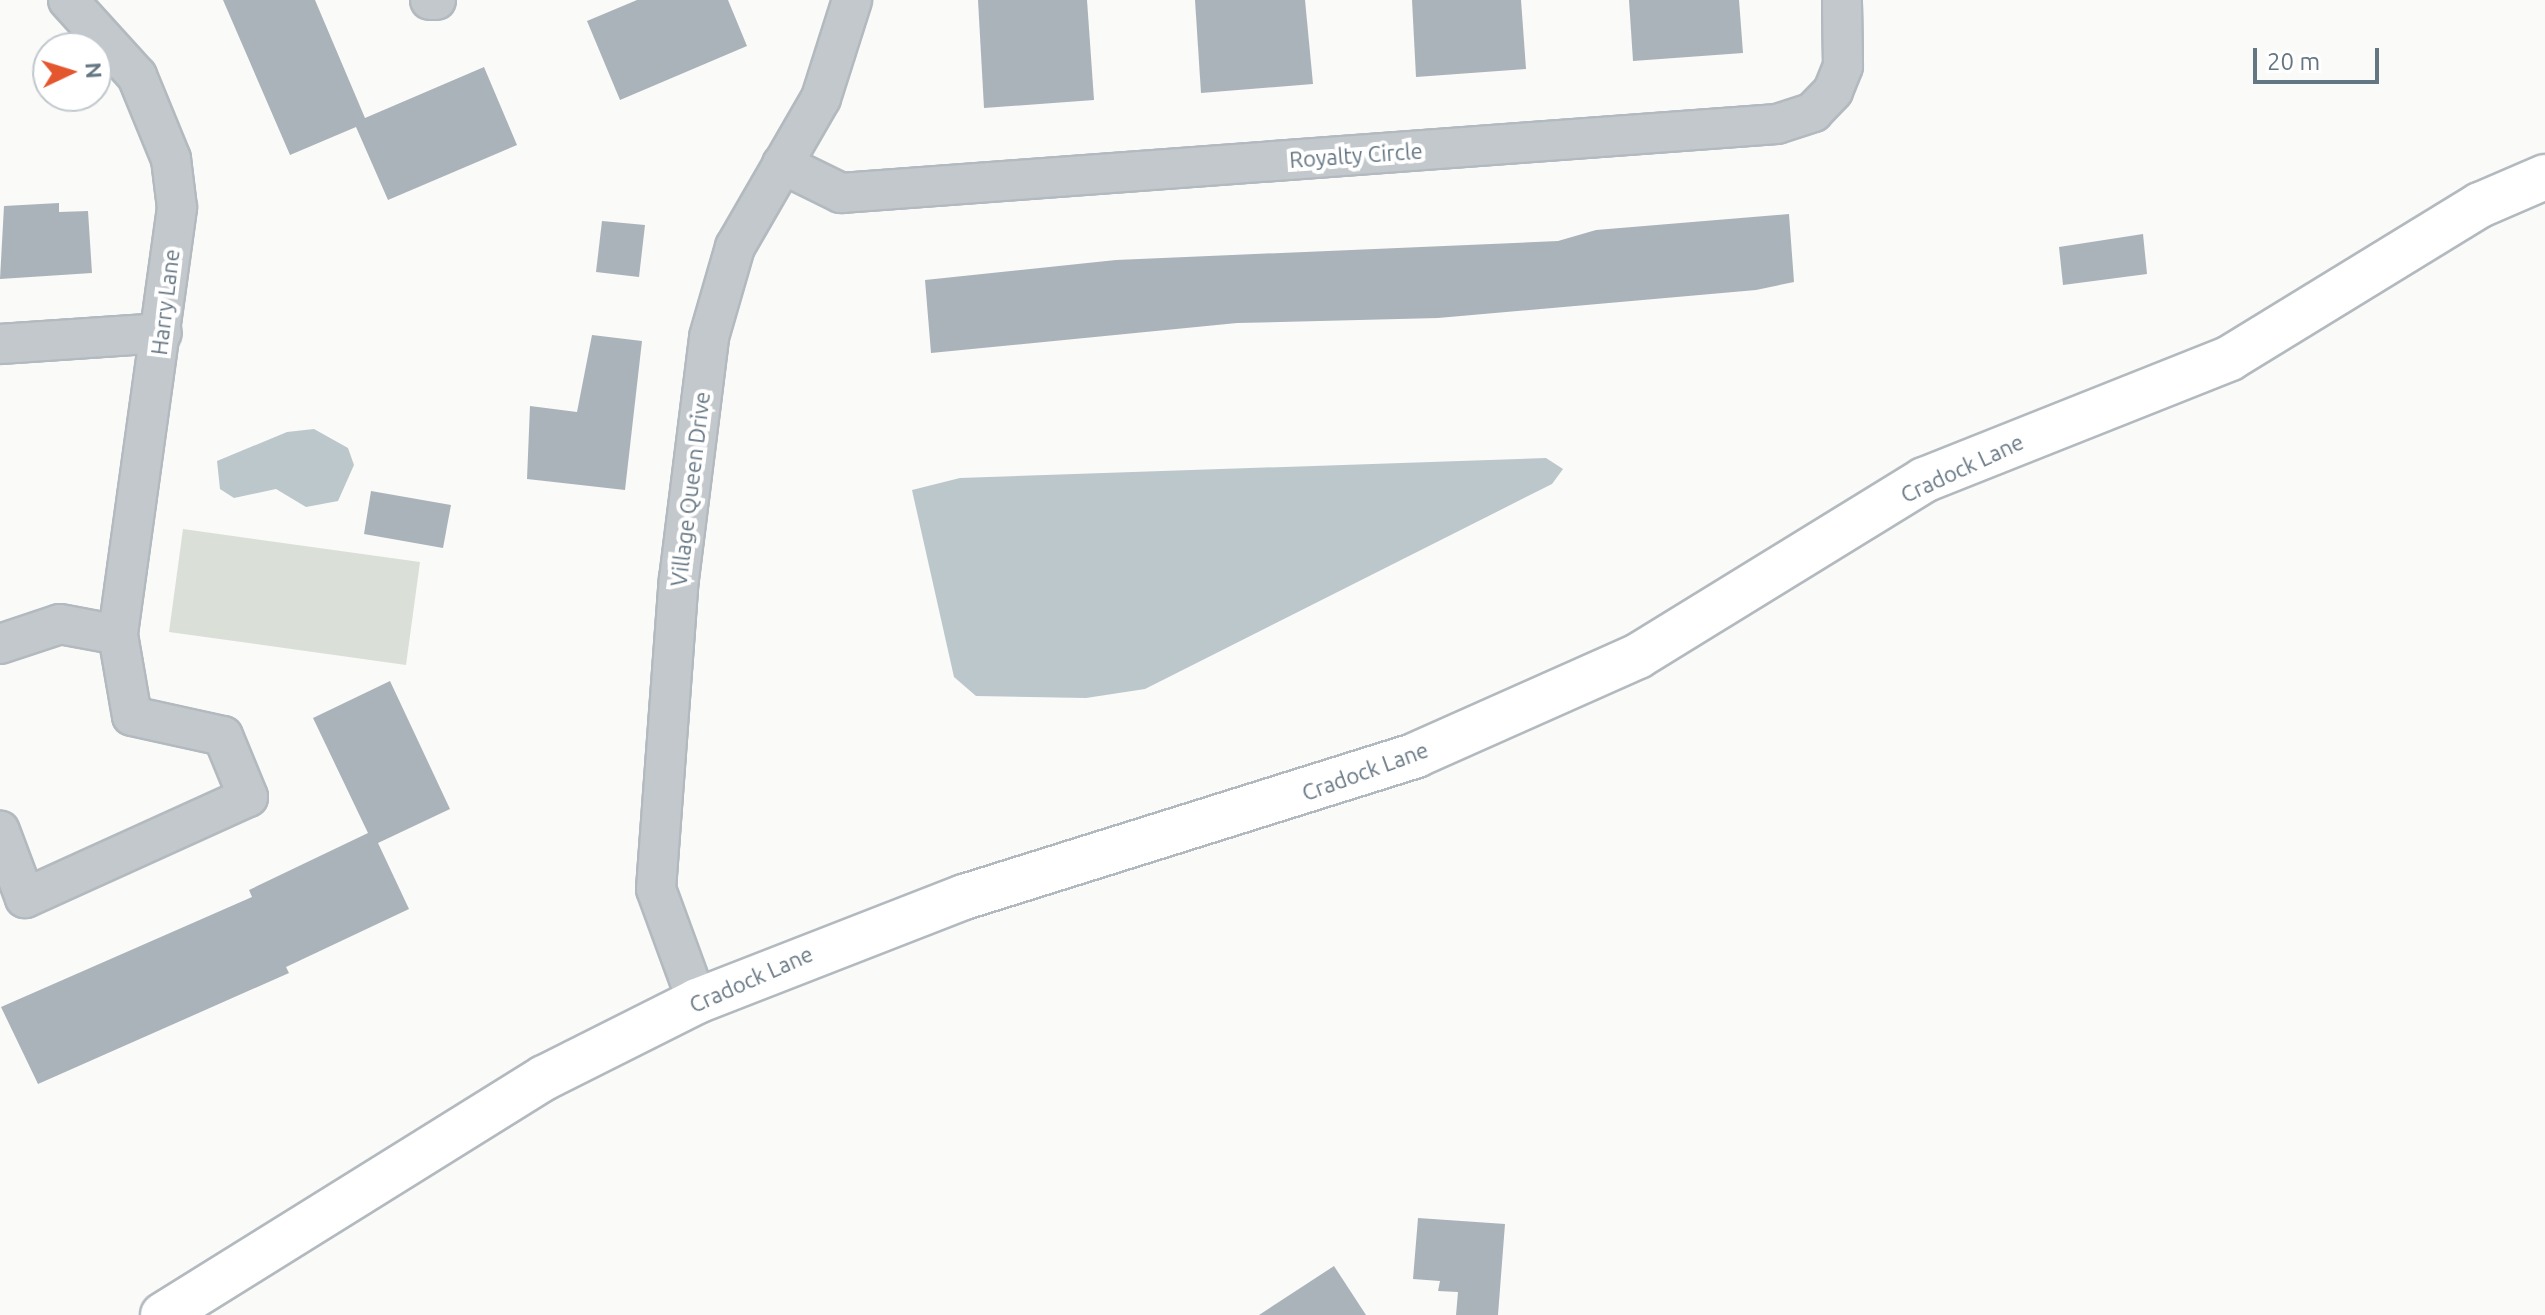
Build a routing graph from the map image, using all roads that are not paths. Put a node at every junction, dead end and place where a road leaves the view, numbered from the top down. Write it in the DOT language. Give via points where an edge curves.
graph roads {
  1 [pos="68,0"];
  2 [pos="852,0"];
  3 [pos="1842,0"];
  4 [pos="782,164"];
  5 [pos="2545,177"];
  6 [pos="162,333"];
  7 [pos="0,344"];
  8 [pos="118,635"];
  9 [pos="0,644"];
  10 [pos="0,831"];
  11 [pos="697,1001"];
  12 [pos="163,1315"];
  1 -- 6 [label="street, Harry Lane" via="137,76 171,159 177,208"];
  2 -- 4 [label="street, Village Queen Drive" via="840,54"];
  3 -- 4 [label="street, Royalty Circle" via="1843,66 1833,91 1813,112 1777,124 841,193"];
  4 -- 11 [label="street, Village Queen Drive" via="718,289 679,579 656,889"];
  5 -- 11 [label="street, Cradock Lane" via="2480,205 2230,358 1924,480 1785,571 1610,669 1416,755 964,897"];
  6 -- 7 [label="street"];
  6 -- 8 [label="street, Harry Lane"];
  8 -- 9 [label="street" via="60,624"];
  8 -- 10 [label="street, Harry Lane" via="132,716 223,736 248,797 25,898"];
  11 -- 12 [label="street, Cradock Lane" via="544,1078"];
}
